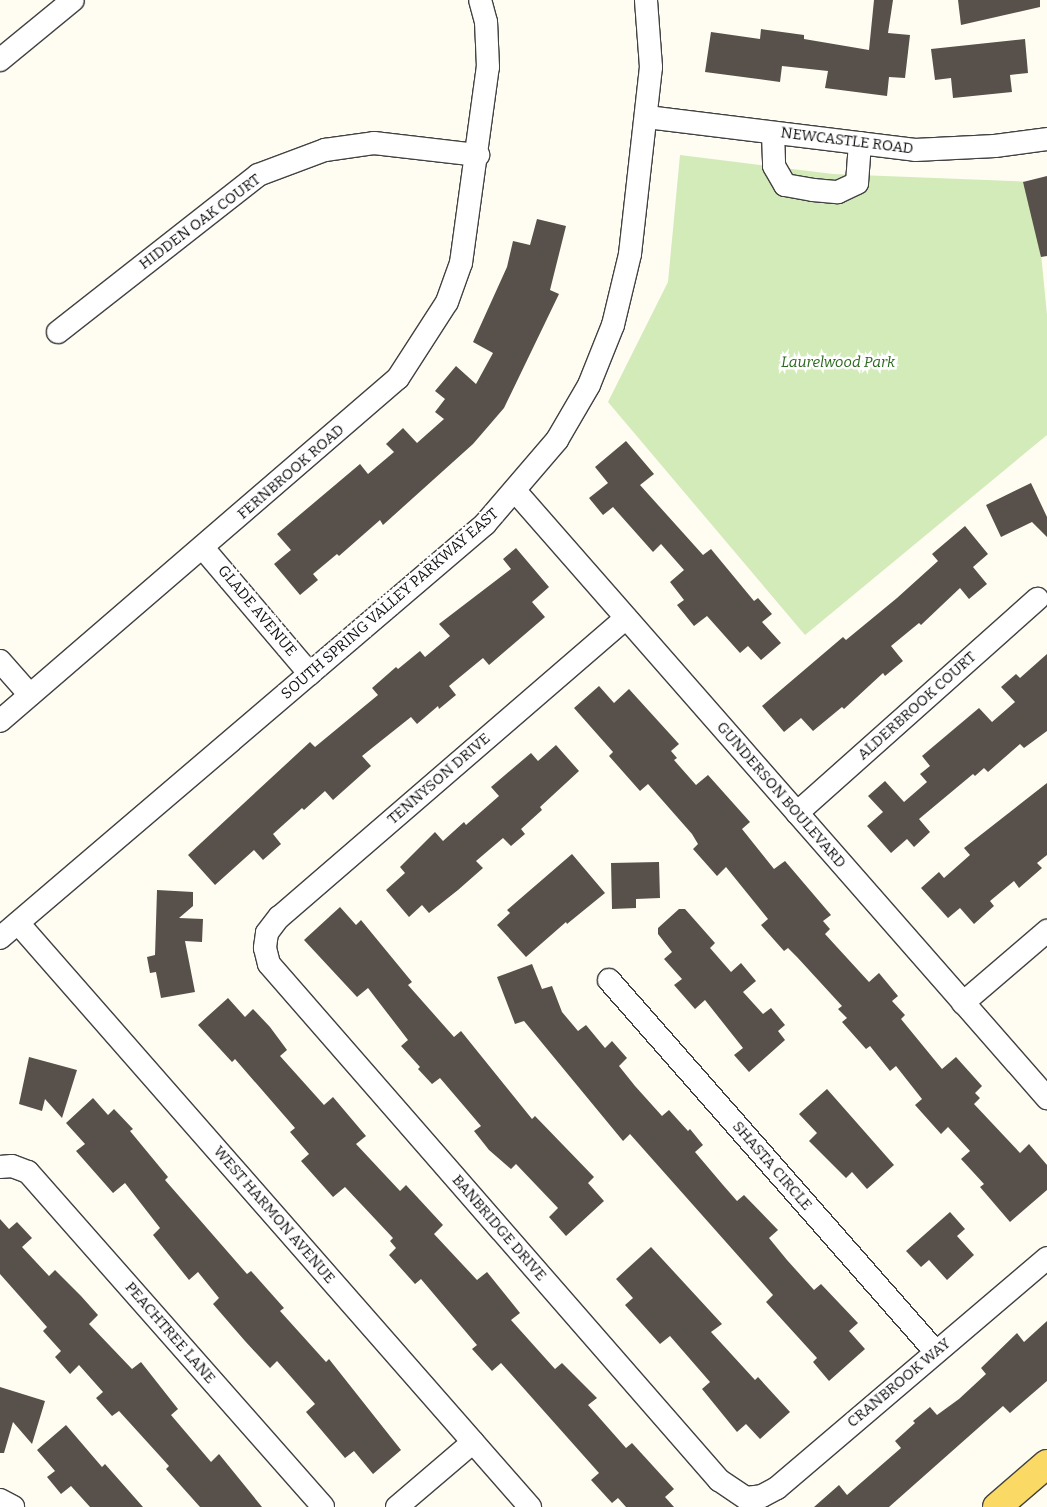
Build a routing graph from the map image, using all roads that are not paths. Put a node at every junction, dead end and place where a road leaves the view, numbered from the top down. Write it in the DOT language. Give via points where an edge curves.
graph roads {
  1 [pos="73,0"];
  2 [pos="480,0"];
  3 [pos="646,0"];
  4 [pos="0,60"];
  5 [pos="647,117"];
  6 [pos="773,133"];
  7 [pos="1047,139"];
  8 [pos="860,144"];
  9 [pos="478,155"];
  10 [pos="58,332"];
  11 [pos="516,492"];
  12 [pos="204,548"];
  13 [pos="1037,599"];
  14 [pos="626,618"];
  15 [pos="0,661"];
  16 [pos="310,674"];
  17 [pos="30,695"];
  18 [pos="0,721"];
  19 [pos="797,813"];
  20 [pos="18,923"];
  21 [pos="1047,931"];
  22 [pos="0,938"];
  23 [pos="265,948"];
  24 [pos="609,980"];
  25 [pos="963,1003"];
  26 [pos="1047,1098"];
  27 [pos="6,1166"];
  28 [pos="1047,1258"];
  29 [pos="936,1352"];
  30 [pos="473,1442"];
  31 [pos="1047,1464"];
  32 [pos="746,1498"];
  33 [pos="0,1500"];
  34 [pos="13,1507"];
  35 [pos="324,1507"];
  36 [pos="397,1507"];
  37 [pos="530,1507"];
  38 [pos="997,1507"];
  1 -- 4 [label="street"];
  2 -- 9 [label="street, FERNBROOK ROAD" via="486,22 488,67"];
  3 -- 5 [label="street, SOUTH SPRING VALLEY PARKWAY EAST" via="651,67"];
  5 -- 6 [label="street, NEWCASTLE ROAD"];
  5 -- 11 [label="street, SOUTH SPRING VALLEY PARKWAY EAST" via="630,254 613,325 589,384 566,424"];
  6 -- 8 [label="street, NEWCASTLE ROAD"];
  6 -- 8 [label="street" via="774,166 785,185 813,190 838,192 857,183"];
  7 -- 8 [label="street, NEWCASTLE ROAD" via="994,146 915,150"];
  9 -- 10 [label="street, HIDDEN OAK COURT" via="374,143 325,150 258,175"];
  9 -- 12 [label="street, FERNBROOK ROAD" via="461,263 450,294 398,378"];
  11 -- 14 [label="street, GUNDERSON BOULEVARD"];
  11 -- 16 [label="street, SOUTH SPRING VALLEY PARKWAY EAST" via="486,524"];
  12 -- 16 [label="street, GLADE AVENUE"];
  12 -- 17 [label="street, FERNBROOK ROAD"];
  13 -- 19 [label="street, ALDERBROOK COURT"];
  14 -- 19 [label="street, GUNDERSON BOULEVARD"];
  14 -- 23 [label="street, TENNYSON DRIVE" via="279,917 267,933"];
  15 -- 17 [label="street"];
  16 -- 20 [label="street, SOUTH SPRING VALLEY PARKWAY EAST"];
  17 -- 18 [label="street, FERNBROOK ROAD"];
  19 -- 25 [label="street, GUNDERSON BOULEVARD"];
  20 -- 22 [label="street, SOUTH SPRING VALLEY PARKWAY EAST"];
  20 -- 30 [label="street, WEST HARMON AVENUE"];
  21 -- 25 [label="street"];
  23 -- 32 [label="street, BANBRIDGE DRIVE" via="269,964 719,1480"];
  24 -- 29 [label="street, SHASTA CIRCLE"];
  25 -- 26 [label="street, GUNDERSON BOULEVARD"];
  27 -- 35 [label="street, PEACHTREE LANE" via="28,1172"];
  28 -- 29 [label="street, CRANBROOK WAY"];
  29 -- 32 [label="street, CRANBROOK WAY" via="777,1488 762,1496"];
  30 -- 36 [label="street"];
  30 -- 37 [label="street, WEST HARMON AVENUE"];
  31 -- 38 [label="main road"];
  33 -- 34 [label="street"];
}
